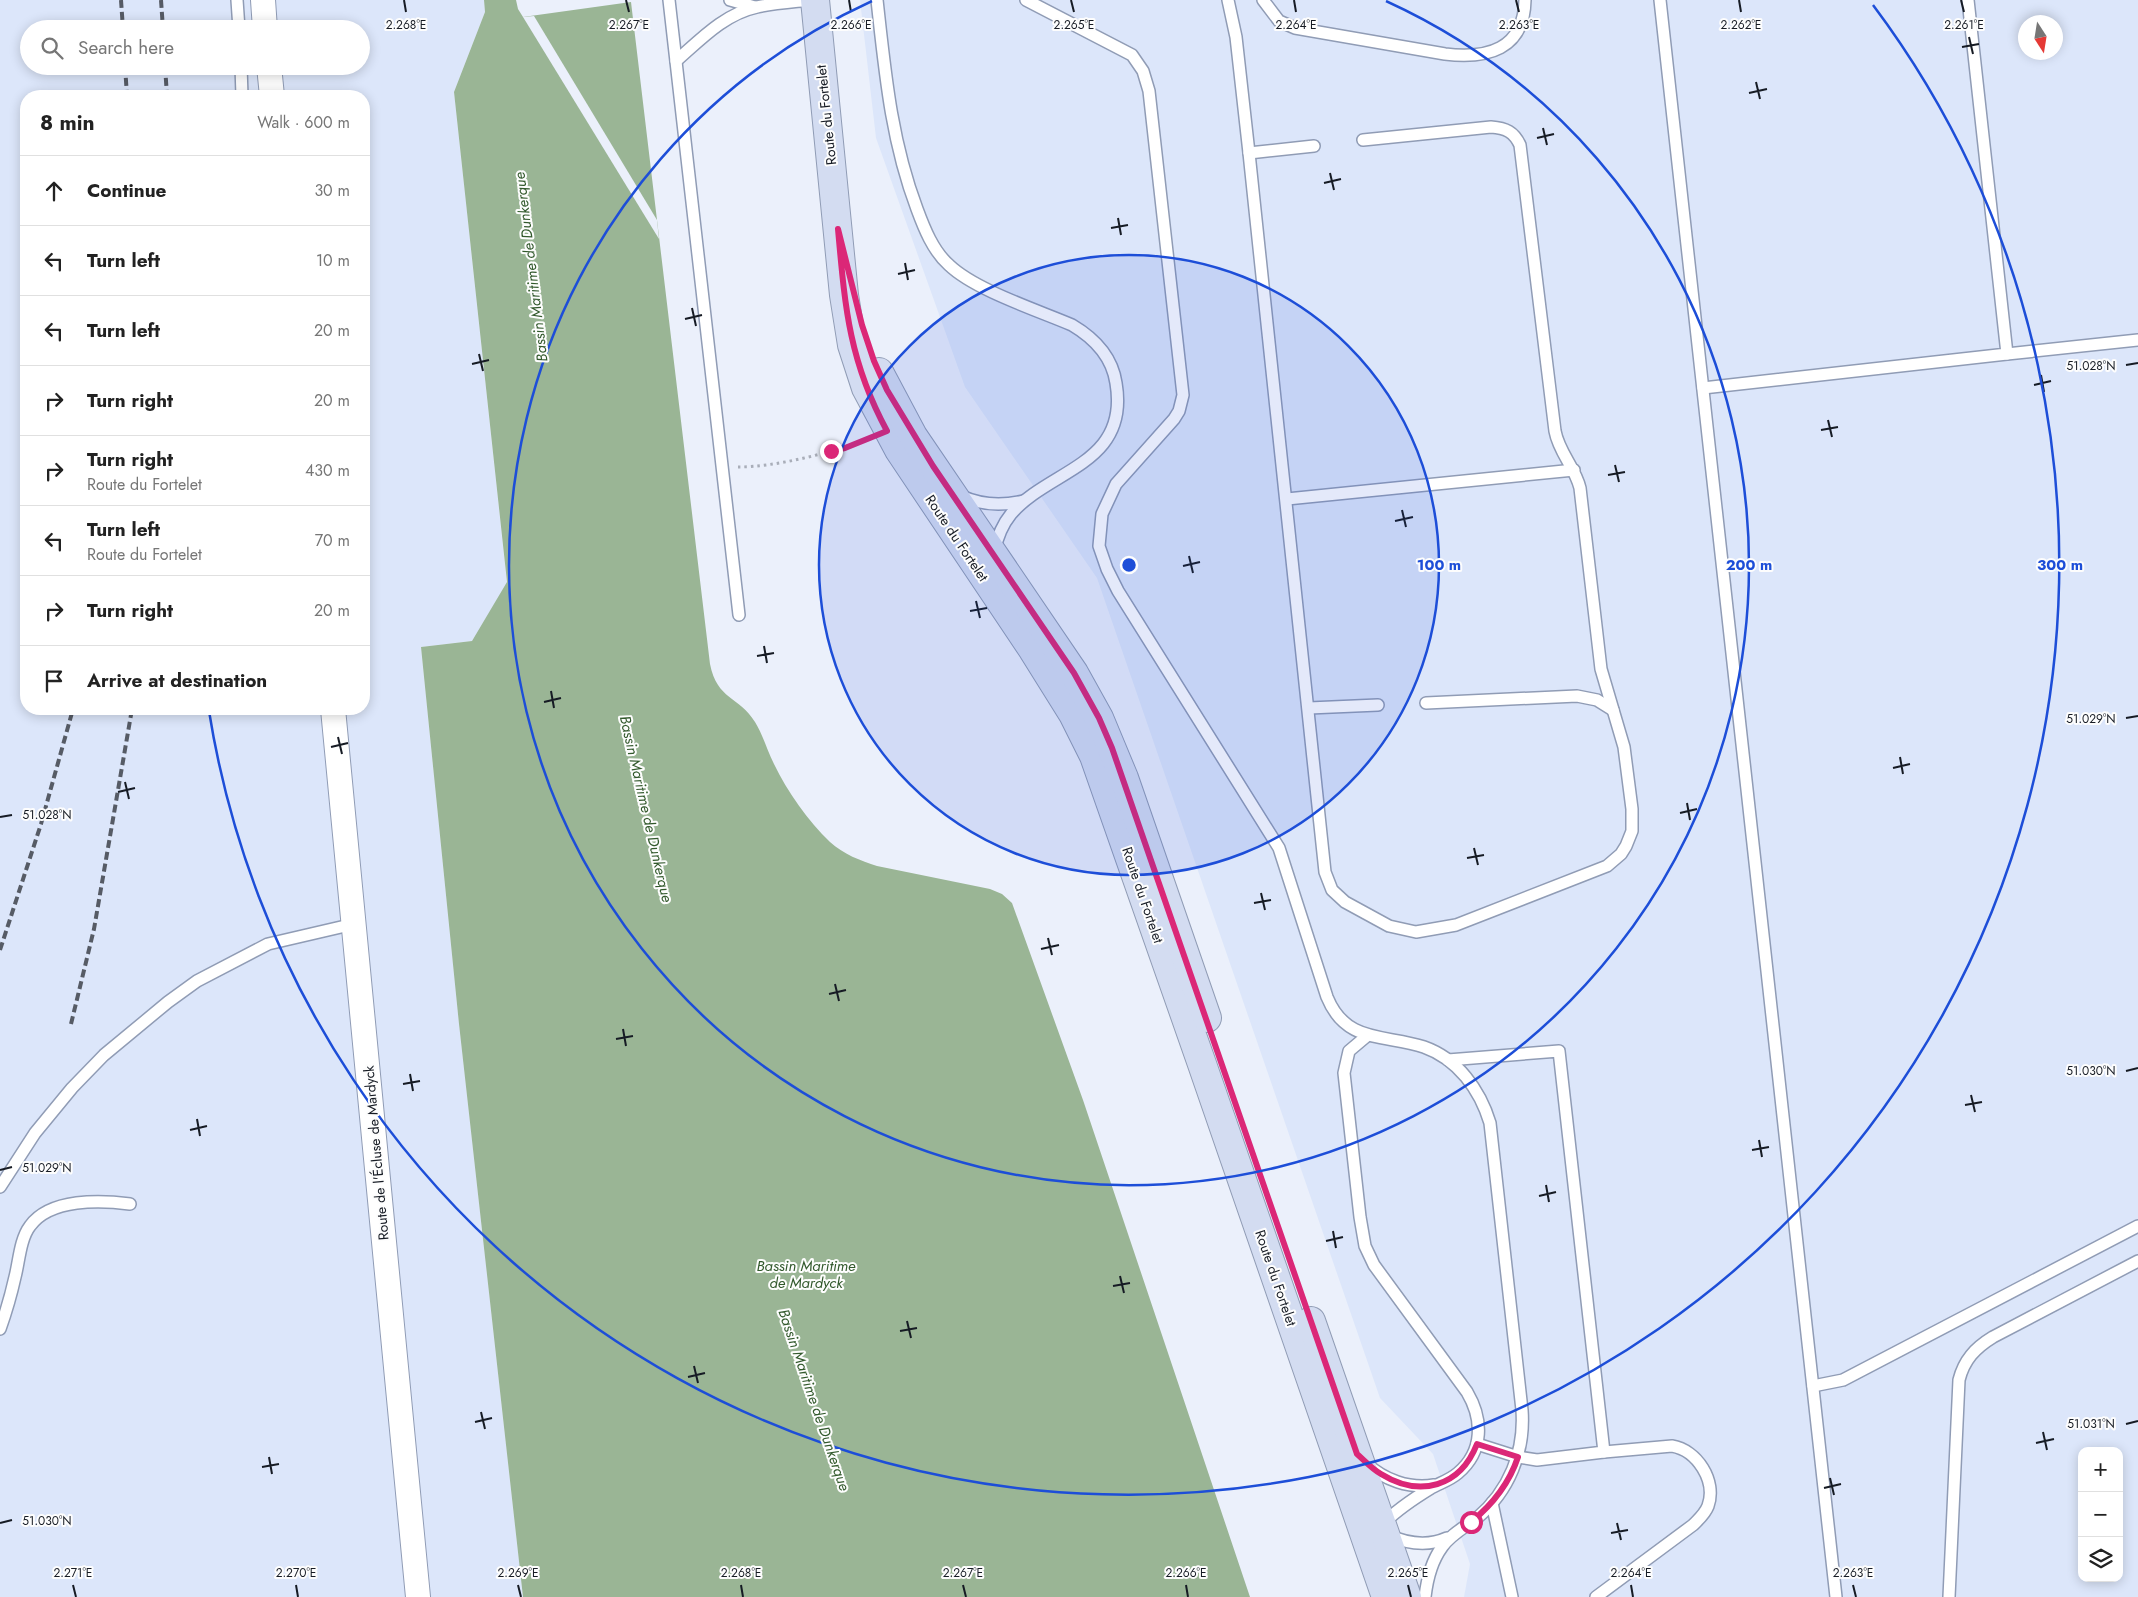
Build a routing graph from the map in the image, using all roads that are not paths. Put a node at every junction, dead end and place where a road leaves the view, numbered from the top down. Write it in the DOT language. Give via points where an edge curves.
graph roads {
  1 [pos="237,0"];
  2 [pos="263,0"];
  3 [pos="668,0"];
  4 [pos="730,0"];
  5 [pos="813,0"];
  6 [pos="877,0"];
  7 [pos="1026,0"];
  8 [pos="1228,0"];
  9 [pos="1263,0"];
  10 [pos="1525,0"];
  11 [pos="1660,0"];
  12 [pos="1968,0"];
  13 [pos="755,7"];
  14 [pos="238,20"];
  15 [pos="264,20"];
  16 [pos="676,62"];
  17 [pos="241,75"];
  18 [pos="270,75"];
  19 [pos="242,90"];
  20 [pos="271,90"];
  21 [pos="1363,140"];
  22 [pos="1314,146"];
  23 [pos="1249,153"];
  24 [pos="838,229"];
  25 [pos="2138,340"];
  26 [pos="2007,354"];
  27 [pos="1703,388"];
  28 [pos="1574,470"];
  29 [pos="948,488"];
  30 [pos="1287,499"];
  31 [pos="1025,500"];
  32 [pos="994,556"];
  33 [pos="996,596"];
  34 [pos="738,615"];
  35 [pos="1426,703"];
  36 [pos="1378,705"];
  37 [pos="1309,708"];
  38 [pos="1613,710"];
  39 [pos="334,715"];
  40 [pos="354,924"];
  41 [pos="1368,1035"];
  42 [pos="1448,1060"];
  43 [pos="0,1187"];
  44 [pos="130,1204"];
  45 [pos="2138,1226"];
  46 [pos="2138,1261"];
  47 [pos="0,1329"];
  48 [pos="1813,1386"];
  49 [pos="1477,1444"];
  50 [pos="1604,1452"];
  51 [pos="1357,1454"];
  52 [pos="1518,1457"];
  53 [pos="1438,1484"];
  54 [pos="1492,1503"];
  55 [pos="1374,1530"];
  56 [pos="1455,1534"];
  57 [pos="418,1597"];
  58 [pos="1386,1597"];
  59 [pos="1407,1597"];
  60 [pos="1424,1597"];
  61 [pos="1512,1597"];
  62 [pos="1596,1597"];
  63 [pos="1836,1597"];
  64 [pos="1949,1597"];
  1 -- 14 [label="lane"];
  2 -- 15 [label="street"];
  3 -- 16 [label="lane"];
  4 -- 13 [label="lane"];
  5 -- 13 [label="lane"];
  5 -- 24 [label="main road, Route du Fortelet"];
  6 -- 31 [label="lane" via="898,149 920,216 941,256 970,280 1072,324 1100,347 1112,369 1118,401 1114,422 1103,444 1077,467"];
  7 -- 41 [label="lane" via="1124,49 1143,70 1149,92 1183,395 1174,419 1124,475 1110,496 1100,525 1102,557 1136,621 1279,848 1331,1007 1345,1023"];
  8 -- 23 [label="lane" via="1236,38"];
  9 -- 10 [label="lane" via="1280,21 1295,28 1445,54 1470,55 1500,50 1511,40 1522,22"];
  11 -- 27 [label="lane"];
  12 -- 26 [label="lane"];
  13 -- 16 [label="lane" via="714,28"];
  16 -- 34 [label="lane"];
  17 -- 19 [label="lane"];
  18 -- 20 [label="street"];
  21 -- 28 [label="lane" via="1491,127 1507,130 1517,138 1522,153 1555,431 1562,453"];
  22 -- 23 [label="lane"];
  23 -- 30 [label="lane"];
  24 -- 29 [label="main road, Route du Fortelet" via="856,304 877,368 902,416"];
  24 -- 33 [label="main road, Route du Fortelet" via="852,345 866,388 887,431 920,484"];
  25 -- 26 [label="lane"];
  26 -- 27 [label="lane"];
  27 -- 48 [label="lane"];
  28 -- 30 [label="lane"];
  28 -- 38 [label="lane" via="1580,488 1601,669"];
  29 -- 31 [label="lane" via="967,499 987,503 1008,504"];
  29 -- 32 [label="main road, Route du Fortelet"];
  30 -- 37 [label="lane"];
  31 -- 32 [label="lane" via="1005,521"];
  32 -- 33 [label="lane"];
  32 -- 51 [label="main road, Route du Fortelet" via="1083,688 1112,748"];
  33 -- 55 [label="main road, Route du Fortelet" via="1064,697 1088,742"];
  35 -- 38 [label="lane" via="1576,696 1597,700"];
  36 -- 37 [label="lane"];
  37 -- 38 [label="lane" via="1323,862 1329,882 1339,897 1358,909 1389,926 1416,932 1465,922 1598,871 1621,854 1632,831 1632,809 1624,747"];
  39 -- 40 [label="street, Route de l'Écluse de Mardyck"];
  40 -- 43 [label="lane" via="268,944 197,981 168,1002 104,1055 60,1102 35,1133"];
  40 -- 57 [label="street, Route de l'Écluse de Mardyck"];
  41 -- 42 [label="lane" via="1425,1048"];
  41 -- 49 [label="lane" via="1349,1051 1344,1073 1366,1246 1377,1269 1472,1401 1478,1418"];
  42 -- 50 [label="lane" via="1559,1051"];
  42 -- 52 [label="lane" via="1469,1081 1482,1101 1493,1138 1522,1410 1523,1434"];
  44 -- 47 [label="lane" via="99,1201 69,1205 44,1214 30,1226"];
  45 -- 48 [label="lane" via="1843,1380"];
  46 -- 64 [label="lane" via="1993,1337 1975,1350 1962,1368"];
  48 -- 63 [label="lane"];
  49 -- 52 [label="lane"];
  49 -- 53 [label="lane" via="1463,1469"];
  50 -- 52 [label="lane" via="1537,1460"];
  50 -- 62 [label="lane" via="1679,1447 1702,1467 1710,1499 1705,1513 1693,1525"];
  51 -- 53 [label="lane" via="1395,1481 1420,1486"];
  51 -- 55 [label="main road, Route du Fortelet"];
  52 -- 54 [label="lane" via="1507,1482"];
  53 -- 55 [label="lane" via="1404,1505"];
  54 -- 56 [label="lane"];
  54 -- 61 [label="lane"];
  55 -- 56 [label="lane" via="1419,1544 1438,1542"];
  55 -- 58 [label="main road, Route du Fortelet"];
  55 -- 59 [label="main road, Route du Fortelet"];
  56 -- 60 [label="lane" via="1436,1556"];
}
